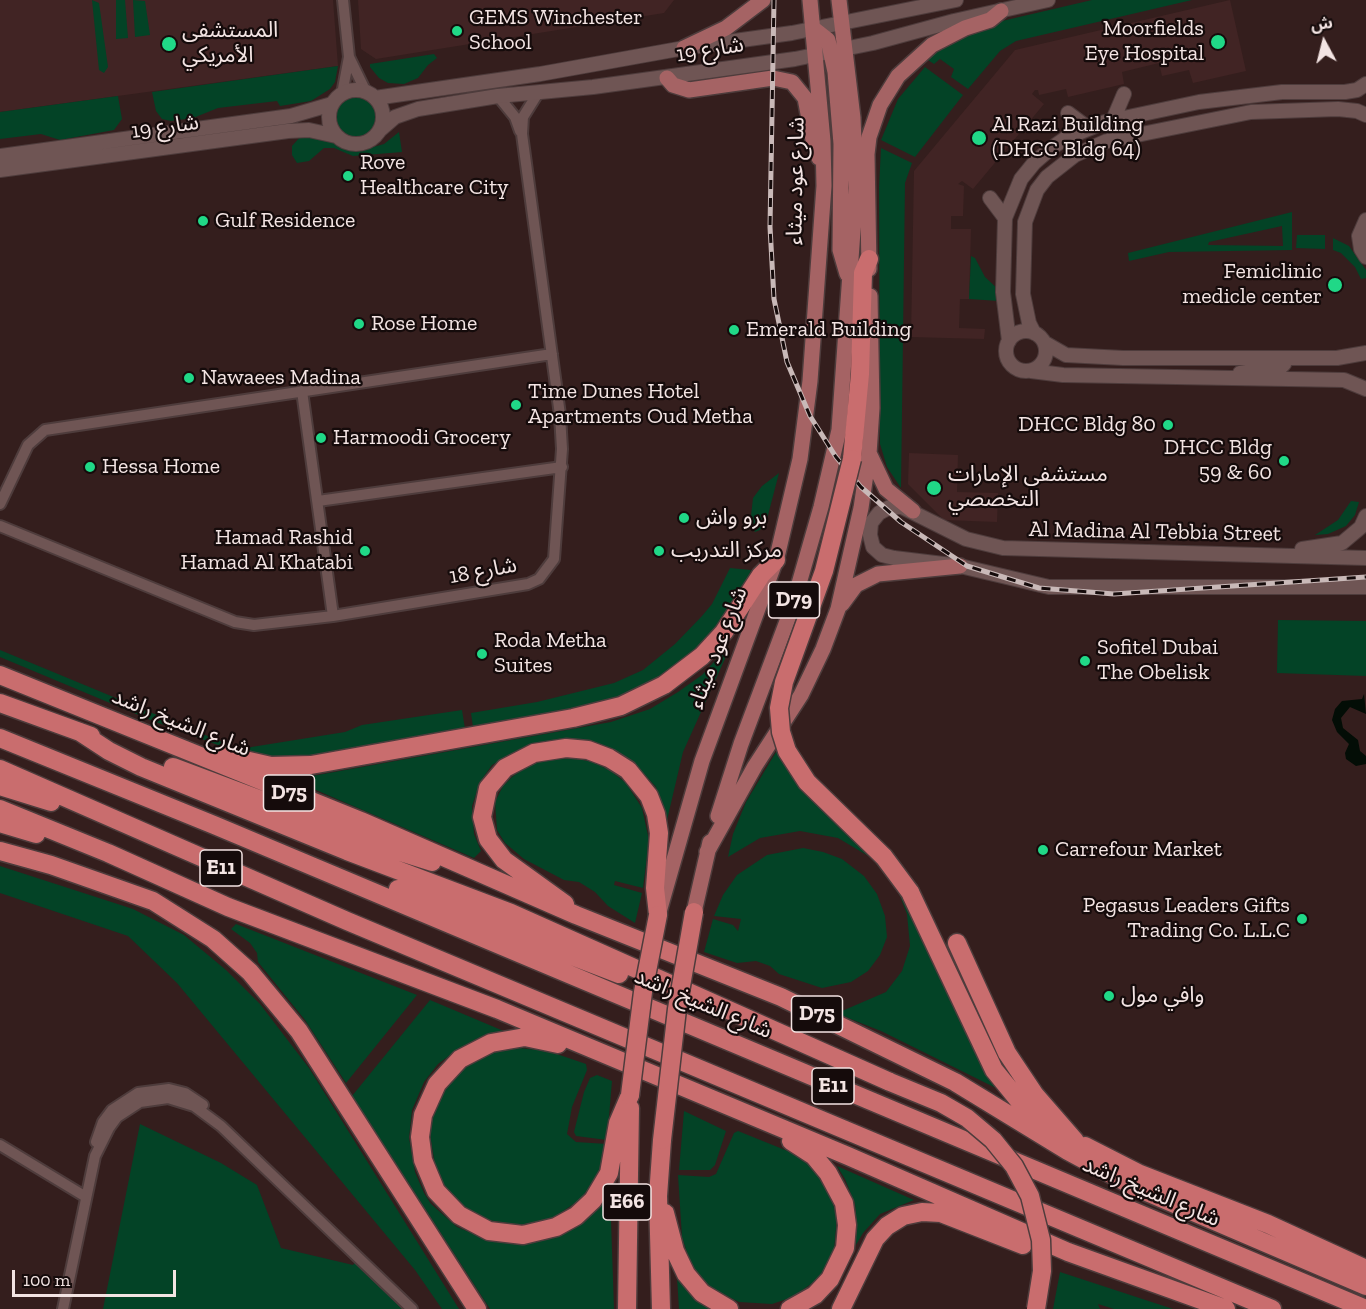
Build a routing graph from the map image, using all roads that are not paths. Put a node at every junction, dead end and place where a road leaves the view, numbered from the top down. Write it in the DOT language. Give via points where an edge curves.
graph roads {
  1 [pos="343,0"];
  2 [pos="763,0"];
  3 [pos="810,0"];
  4 [pos="839,0"];
  5 [pos="956,0"];
  6 [pos="1048,0"];
  7 [pos="1001,11"];
  8 [pos="842,23"];
  9 [pos="814,29"];
  10 [pos="684,48"];
  11 [pos="838,50"];
  12 [pos="816,54"];
  13 [pos="349,57"];
  14 [pos="667,78"];
  15 [pos="1366,84"];
  16 [pos="538,93"];
  17 [pos="1124,94"];
  18 [pos="371,95"];
  19 [pos="498,96"];
  20 [pos="1233,96"];
  21 [pos="337,99"];
  22 [pos="1068,113"];
  23 [pos="1366,115"];
  24 [pos="1113,120"];
  25 [pos="1171,126"];
  26 [pos="1088,128"];
  27 [pos="380,130"];
  28 [pos="522,134"];
  29 [pos="336,136"];
  30 [pos="0,156"];
  31 [pos="824,163"];
  32 [pos="0,170"];
  33 [pos="990,198"];
  34 [pos="1005,218"];
  35 [pos="1366,220"];
  36 [pos="1366,257"];
  37 [pos="869,259"];
  38 [pos="1040,338"];
  39 [pos="1009,341"];
  40 [pos="1366,353"];
  41 [pos="552,354"];
  42 [pos="1281,358"];
  43 [pos="1031,371"];
  44 [pos="1234,378"];
  45 [pos="1366,389"];
  46 [pos="302,391"];
  47 [pos="869,454"];
  48 [pos="562,467"];
  49 [pos="318,501"];
  50 [pos="0,504"];
  51 [pos="913,511"];
  52 [pos="1366,516"];
  53 [pos="0,526"];
  54 [pos="1265,556"];
  55 [pos="1366,558"];
  56 [pos="776,560"];
  57 [pos="960,566"];
  58 [pos="1366,587"];
  59 [pos="838,609"];
  60 [pos="333,616"];
  61 [pos="0,675"];
  62 [pos="0,703"];
  63 [pos="111,720"];
  64 [pos="80,732"];
  65 [pos="0,738"];
  66 [pos="0,769"];
  67 [pos="0,786"];
  68 [pos="0,809"];
  69 [pos="96,812"];
  70 [pos="0,823"];
  71 [pos="0,845"];
  72 [pos="0,851"];
  73 [pos="707,852"];
  74 [pos="301,861"];
  75 [pos="51,865"];
  76 [pos="466,868"];
  77 [pos="199,894"];
  78 [pos="694,912"];
  79 [pos="576,915"];
  80 [pos="658,915"];
  81 [pos="957,942"];
  82 [pos="782,1033"];
  83 [pos="630,1065"];
  84 [pos="630,1095"];
  85 [pos="741,1111"];
  86 [pos="1075,1141"];
  87 [pos="0,1145"];
  88 [pos="658,1196"];
  89 [pos="86,1197"];
  90 [pos="1158,1197"];
  91 [pos="1102,1264"];
  92 [pos="1366,1269"];
  93 [pos="1366,1275"];
  94 [pos="1366,1286"];
  95 [pos="63,1309"];
  96 [pos="412,1309"];
  97 [pos="477,1309"];
  98 [pos="627,1309"];
  99 [pos="661,1309"];
  100 [pos="729,1309"];
  101 [pos="790,1309"];
  102 [pos="841,1309"];
  103 [pos="1036,1309"];
  104 [pos="1226,1309"];
  105 [pos="1272,1309"];
  106 [pos="1366,1309"];
  1 -- 13 [label="street"];
  2 -- 10 [label="main road" via="731,25"];
  3 -- 9 [label="main road, شارع عود ميثاء / D79"];
  4 -- 8 [label="main road, D79"];
  5 -- 8 [label="street, شارع 19"];
  6 -- 7 [label="street, شارع 19"];
  7 -- 11 [label="street, شارع 19"];
  7 -- 37 [label="main road" via="990,20 932,45 898,75 880,105 867,154"];
  8 -- 9 [label="street, شارع 19"];
  8 -- 11 [label="main road, D79"];
  9 -- 10 [label="street, شارع 19"];
  9 -- 11 [label="main road"];
  9 -- 12 [label="main road, شارع عود ميثاء / D79"];
  10 -- 18 [label="street, شارع 19" via="540,74"];
  11 -- 12 [label="street, شارع 19"];
  11 -- 73 [label="main road, D79" via="856,160 842,405 821,507 792,608 741,744"];
  12 -- 14 [label="street, شارع 19"];
  12 -- 31 [label="main road, شارع عود ميثاء / D79"];
  13 -- 18 [label="street"];
  13 -- 21 [label="street"];
  14 -- 16 [label="street, شارع 19"];
  14 -- 31 [label="main road" via="673,85 689,90 773,78 792,82 805,98 814,145"];
  15 -- 20 [label="street" via="1345,92"];
  16 -- 19 [label="street, شارع 19"];
  16 -- 28 [label="street, شارع 18" via="523,117"];
  17 -- 24 [label="street"];
  18 -- 21 [label="street" via="355,90"];
  18 -- 27 [label="street" via="383,113"];
  19 -- 27 [label="street, شارع 19" via="406,112"];
  19 -- 28 [label="street, شارع 18" via="515,117"];
  20 -- 24 [label="street"];
  20 -- 25 [label="street" via="1230,107 1179,118"];
  21 -- 29 [label="street" via="329,120"];
  21 -- 30 [label="street, شارع 19" via="302,114"];
  22 -- 26 [label="street"];
  23 -- 25 [label="street" via="1338,109 1285,109 1251,111"];
  24 -- 26 [label="street"];
  25 -- 38 [label="street" via="1107,141 1075,155 1037,190 1025,222 1024,300"];
  26 -- 34 [label="street" via="1066,138 1034,163 1014,191"];
  27 -- 29 [label="street" via="370,140 356,144"];
  28 -- 41 [label="street, شارع 18"];
  29 -- 32 [label="street, شارع 19" via="309,130 288,131"];
  31 -- 56 [label="main road, شارع عود ميثاء / D79" via="806,421"];
  33 -- 34 [label="street"];
  34 -- 39 [label="street" via="1002,292"];
  35 -- 36 [label="street" via="1359,236"];
  37 -- 47 [label="main road"];
  37 -- 86 [label="highway, bridge" via="863,273 852,459 824,571 784,682 779,708 781,732 787,751 807,782 870,842 910,892 994,1070 1026,1108"];
  38 -- 39 [label="street" via="1023,331"];
  38 -- 42 [label="street" via="1060,353 1074,356"];
  38 -- 43 [label="street" via="1045,360"];
  39 -- 43 [label="street" via="1006,351 1010,363 1022,371"];
  40 -- 42 [label="street" via="1344,358"];
  41 -- 46 [label="street"];
  41 -- 48 [label="street, شارع 18"];
  42 -- 44 [label="street" via="1281,367 1247,371"];
  43 -- 44 [label="street"];
  44 -- 45 [label="street" via="1344,380"];
  46 -- 49 [label="street"];
  46 -- 50 [label="street" via="45,430 28,445"];
  47 -- 51 [label="main road" via="886,489"];
  47 -- 59 [label="main road"];
  48 -- 49 [label="street"];
  48 -- 60 [label="street, شارع 18" via="554,559 539,579"];
  49 -- 60 [label="street"];
  51 -- 54 [label="street, Al Madina Al Tebbia Street" via="966,539 1003,548"];
  51 -- 57 [label="street, Al Madina Al Tebbia Street" via="890,507 879,513 870,529 873,547 894,558"];
  52 -- 54 [label="street" via="1361,527 1342,543"];
  53 -- 60 [label="street, شارع 18" via="235,622 263,625"];
  54 -- 55 [label="street, Al Madina Al Tebbia Street"];
  56 -- 63 [label="highway" via="761,575 724,632 690,666 650,693 590,715 291,767 237,759"];
  56 -- 80 [label="main road, شارع عود ميثاء / D79" via="705,751"];
  57 -- 58 [label="street, Al Madina Al Tebbia Street" via="1049,587"];
  57 -- 59 [label="main road" via="868,577 849,592"];
  59 -- 73 [label="main road" via="801,695"];
  61 -- 63 [label="highway, شارع الشيخ راشد / D75"];
  62 -- 64 [label="highway"];
  63 -- 76 [label="highway, شارع الشيخ راشد / D75"];
  64 -- 76 [label="highway" via="393,850"];
  64 -- 82 [label="highway" via="141,767 529,921"];
  65 -- 74 [label="highway, شارع الشيخ راشد / E11"];
  66 -- 69 [label="highway, E11"];
  67 -- 69 [label="highway"];
  68 -- 77 [label="highway"];
  69 -- 105 [label="highway, E11"];
  70 -- 77 [label="highway"];
  71 -- 75 [label="highway"];
  72 -- 75 [label="highway"];
  73 -- 78 [label="main road, D79"];
  74 -- 82 [label="highway" via="381,882 722,1017"];
  74 -- 106 [label="highway, شارع الشيخ راشد / E11"];
  75 -- 97 [label="highway" via="153,901 213,939 250,972 299,1031"];
  76 -- 79 [label="highway, شارع الشيخ راشد / D75"];
  77 -- 83 [label="highway" via="497,1009"];
  78 -- 88 [label="highway, D79, bridge" via="677,1009"];
  79 -- 80 [label="highway" via="550,891 504,861 483,825 485,795 498,775 524,757 555,748 588,750 609,758 628,770 649,796 660,833 655,888"];
  79 -- 90 [label="highway, شارع الشيخ راشد / D75" via="752,984 881,1044 971,1092 1101,1170"];
  80 -- 84 [label="highway, شارع عود ميثاء / E66, bridge"];
  81 -- 86 [label="highway" via="1007,1053 1035,1095"];
  82 -- 103 [label="highway, bridge" via="941,1103 993,1140 1014,1166 1030,1196 1041,1240 1042,1271"];
  83 -- 84 [label="highway" via="525,1037 491,1043 470,1052 443,1075 426,1104 420,1137 426,1170 443,1200 479,1227 512,1235 556,1227 585,1209 605,1182 613,1164 621,1113"];
  83 -- 85 [label="highway"];
  84 -- 98 [label="highway, شارع عود ميثاء / E66"];
  85 -- 91 [label="highway"];
  85 -- 101 [label="highway" via="814,1156 835,1182 844,1203 847,1237 837,1269 815,1295"];
  86 -- 92 [label="highway" via="1140,1174 1268,1224"];
  87 -- 89 [label="street"];
  88 -- 99 [label="highway, E66"];
  88 -- 100 [label="highway" via="686,1274 702,1293"];
  89 -- 95 [label="street"];
  89 -- 96 [label="street" via="97,1137 103,1122 118,1105 154,1089 185,1094 209,1110 221,1126"];
  90 -- 93 [label="highway" via="1230,1220"];
  90 -- 94 [label="highway"];
  91 -- 102 [label="highway" via="1067,1261 940,1213 912,1213 895,1221 875,1239"];
  91 -- 104 [label="highway"];
}
